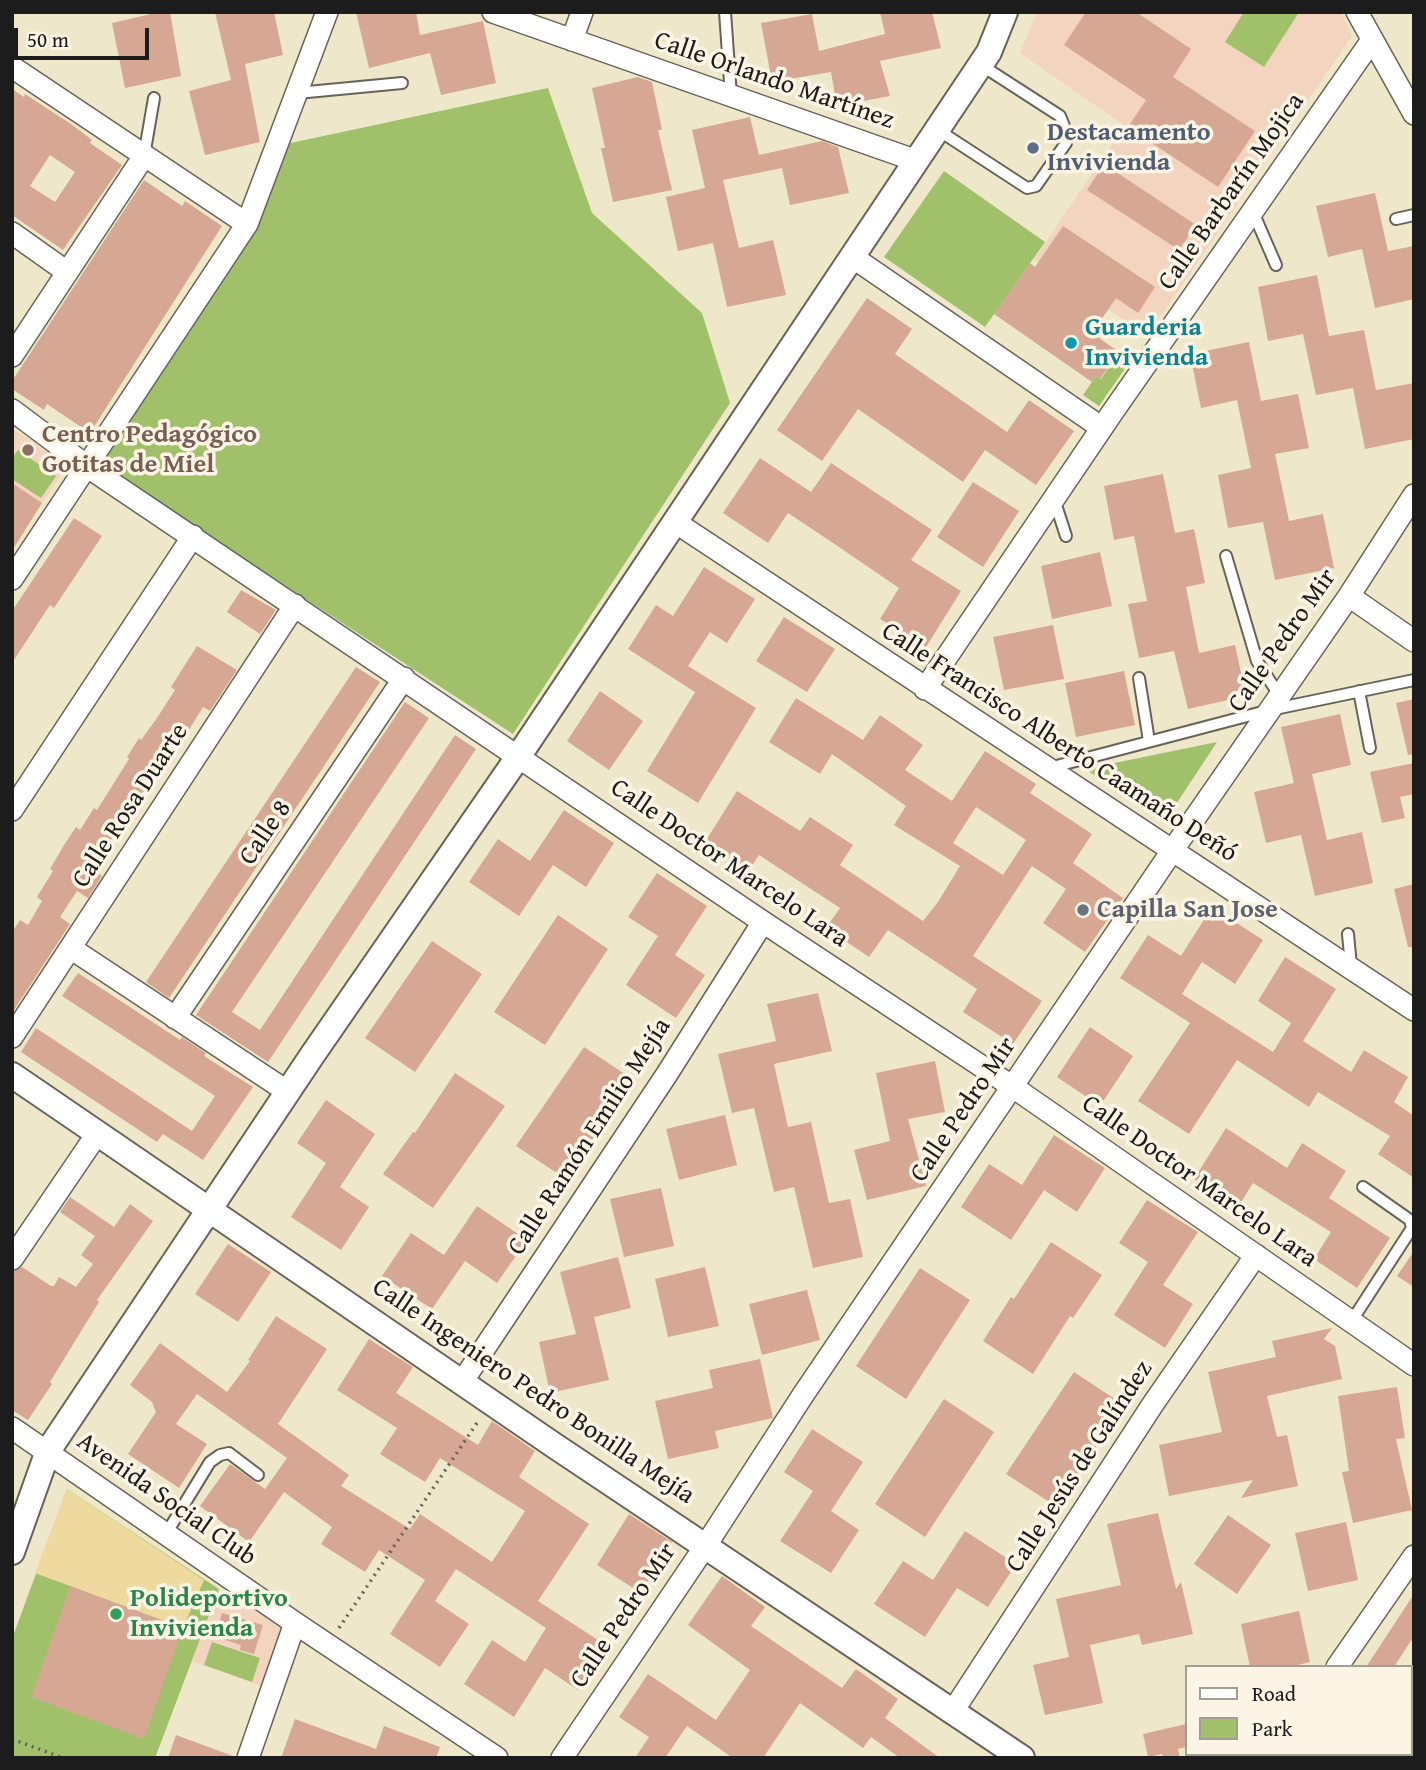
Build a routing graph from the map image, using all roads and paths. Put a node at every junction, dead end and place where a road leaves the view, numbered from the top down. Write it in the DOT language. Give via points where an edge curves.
graph roads {
  1 [pos="327,12"];
  2 [pos="493,12"];
  3 [pos="582,12"];
  4 [pos="725,12"];
  5 [pos="1004,12"];
  6 [pos="1357,12"];
  7 [pos="572,40"];
  8 [pos="1372,40"];
  9 [pos="981,65"];
  10 [pos="12,67"];
  11 [pos="402,83"];
  12 [pos="297,93"];
  13 [pos="731,96"];
  14 [pos="154,98"];
  15 [pos="1414,114"];
  16 [pos="938,130"];
  17 [pos="144,156"];
  18 [pos="917,161"];
  19 [pos="1253,212"];
  20 [pos="1414,215"];
  21 [pos="1396,219"];
  22 [pos="247,224"];
  23 [pos="12,233"];
  24 [pos="851,256"];
  25 [pos="1276,265"];
  26 [pos="66,272"];
  27 [pos="12,356"];
  28 [pos="12,410"];
  29 [pos="1102,428"];
  30 [pos="88,467"];
  31 [pos="1414,495"];
  32 [pos="1054,499"];
  33 [pos="675,522"];
  34 [pos="193,536"];
  35 [pos="1066,537"];
  36 [pos="1226,556"];
  37 [pos="12,579"];
  38 [pos="1349,596"];
  39 [pos="295,605"];
  40 [pos="1414,641"];
  41 [pos="404,678"];
  42 [pos="1139,678"];
  43 [pos="1414,680"];
  44 [pos="925,689"];
  45 [pos="1360,691"];
  46 [pos="1275,702"];
  47 [pos="1150,741"];
  48 [pos="1370,748"];
  49 [pos="519,757"];
  50 [pos="1046,768"];
  51 [pos="12,810"];
  52 [pos="1172,851"];
  53 [pos="763,922"];
  54 [pos="1348,934"];
  55 [pos="72,949"];
  56 [pos="1351,968"];
  57 [pos="1414,1010"];
  58 [pos="175,1018"];
  59 [pos="12,1037"];
  60 [pos="12,1075"];
  61 [pos="1013,1087"];
  62 [pos="288,1092"];
  63 [pos="97,1134"];
  64 [pos="1363,1187"];
  65 [pos="210,1210"];
  66 [pos="1255,1255"];
  67 [pos="12,1259"];
  68 [pos="1351,1322"];
  69 [pos="1414,1365"];
  70 [pos="462,1382"];
  71 [pos="491,1401"];
  72 [pos="12,1428"];
  73 [pos="48,1451"];
  74 [pos="258,1475"];
  75 [pos="166,1534"];
  76 [pos="706,1545"];
  77 [pos="12,1552"];
  78 [pos="1414,1556"];
  79 [pos="295,1623"];
  80 [pos="328,1645"];
  81 [pos="1338,1665"];
  82 [pos="953,1711"];
  83 [pos="12,1739"];
  84 [pos="63,1758"];
  85 [pos="248,1758"];
  86 [pos="497,1758"];
  87 [pos="562,1758"];
  88 [pos="1022,1758"];
  1 -- 12 [label="street"];
  2 -- 7 [label="street, Calle Orlando Martínez"];
  3 -- 7 [label="street"];
  4 -- 13 [label="lane"];
  5 -- 9 [label="street"];
  6 -- 8 [label="street"];
  7 -- 13 [label="street, Calle Orlando Martínez"];
  8 -- 15 [label="street"];
  8 -- 19 [label="street, Calle Barbarín Mojica"];
  9 -- 16 [label="street"];
  9 -- 16 [label="lane" via="1060,116 1066,142 1035,186 1027,188"];
  10 -- 17 [label="street"];
  11 -- 12 [label="lane"];
  12 -- 22 [label="street"];
  13 -- 18 [label="street, Calle Orlando Martínez"];
  14 -- 17 [label="lane"];
  16 -- 18 [label="street"];
  17 -- 22 [label="street"];
  17 -- 26 [label="street"];
  18 -- 24 [label="street"];
  19 -- 25 [label="lane"];
  19 -- 29 [label="street, Calle Barbarín Mojica"];
  20 -- 21 [label="lane"];
  22 -- 30 [label="street"];
  23 -- 26 [label="street"];
  24 -- 29 [label="street"];
  24 -- 33 [label="street"];
  26 -- 27 [label="street"];
  28 -- 30 [label="street, Calle Doctor Marcelo Lara"];
  29 -- 32 [label="street, Calle Barbarín Mojica"];
  30 -- 34 [label="street, Calle Doctor Marcelo Lara"];
  30 -- 37 [label="street"];
  31 -- 38 [label="street, Calle Pedro Mir"];
  32 -- 35 [label="lane"];
  32 -- 44 [label="street, Calle Barbarín Mojica"];
  33 -- 44 [label="street, Calle Francisco Alberto Caamaño Deñó"];
  33 -- 49 [label="street"];
  34 -- 39 [label="street, Calle Doctor Marcelo Lara"];
  34 -- 51 [label="street"];
  36 -- 46 [label="lane" via="1257,661"];
  38 -- 40 [label="street"];
  38 -- 46 [label="street, Calle Pedro Mir"];
  39 -- 41 [label="street, Calle Doctor Marcelo Lara"];
  39 -- 55 [label="street, Calle Rosa Duarte"];
  41 -- 49 [label="street, Calle Doctor Marcelo Lara"];
  41 -- 58 [label="street, Calle 8"];
  42 -- 47 [label="lane"];
  43 -- 45 [label="lane"];
  44 -- 50 [label="street, Calle Francisco Alberto Caamaño Deñó"];
  45 -- 46 [label="lane"];
  45 -- 48 [label="lane"];
  46 -- 47 [label="lane"];
  46 -- 52 [label="street, Calle Pedro Mir"];
  47 -- 50 [label="lane"];
  49 -- 53 [label="street, Calle Doctor Marcelo Lara"];
  49 -- 62 [label="street"];
  50 -- 52 [label="street, Calle Francisco Alberto Caamaño Deñó"];
  52 -- 56 [label="street, Calle Francisco Alberto Caamaño Deñó"];
  52 -- 61 [label="street, Calle Pedro Mir"];
  53 -- 61 [label="street, Calle Doctor Marcelo Lara"];
  53 -- 70 [label="street, Calle Ramón Emilio Mejía"];
  54 -- 56 [label="lane"];
  55 -- 58 [label="street"];
  55 -- 59 [label="street, Calle Rosa Duarte"];
  56 -- 57 [label="street, Calle Francisco Alberto Caamaño Deñó"];
  58 -- 62 [label="street"];
  60 -- 63 [label="street, Calle Ingeniero Pedro Bonilla Mejía"];
  61 -- 66 [label="street, Calle Doctor Marcelo Lara"];
  61 -- 76 [label="street, Calle Pedro Mir"];
  62 -- 65 [label="street"];
  63 -- 65 [label="street, Calle Ingeniero Pedro Bonilla Mejía"];
  63 -- 67 [label="street"];
  64 -- 68 [label="lane" via="1410,1220 1412,1228"];
  65 -- 70 [label="street, Calle Ingeniero Pedro Bonilla Mejía"];
  65 -- 73 [label="street"];
  66 -- 68 [label="street, Calle Doctor Marcelo Lara"];
  66 -- 82 [label="street, Calle Jesús de Galíndez"];
  68 -- 69 [label="street, Calle Doctor Marcelo Lara"];
  70 -- 71 [label="street, Calle Ingeniero Pedro Bonilla Mejía"];
  71 -- 76 [label="street, Calle Ingeniero Pedro Bonilla Mejía"];
  71 -- 80 [label="path"];
  72 -- 73 [label="street, Avenida Social Club"];
  73 -- 75 [label="street, Avenida Social Club"];
  73 -- 77 [label="street"];
  74 -- 75 [label="lane" via="229,1453 220,1455"];
  75 -- 79 [label="street, Avenida Social Club"];
  76 -- 82 [label="street, Calle Ingeniero Pedro Bonilla Mejía"];
  76 -- 87 [label="street, Calle Pedro Mir"];
  78 -- 81 [label="street"];
  79 -- 80 [label="street, Avenida Social Club"];
  79 -- 85 [label="street"];
  80 -- 86 [label="street, Avenida Social Club"];
  82 -- 88 [label="street, Calle Ingeniero Pedro Bonilla Mejía"];
  83 -- 84 [label="path"];
}
